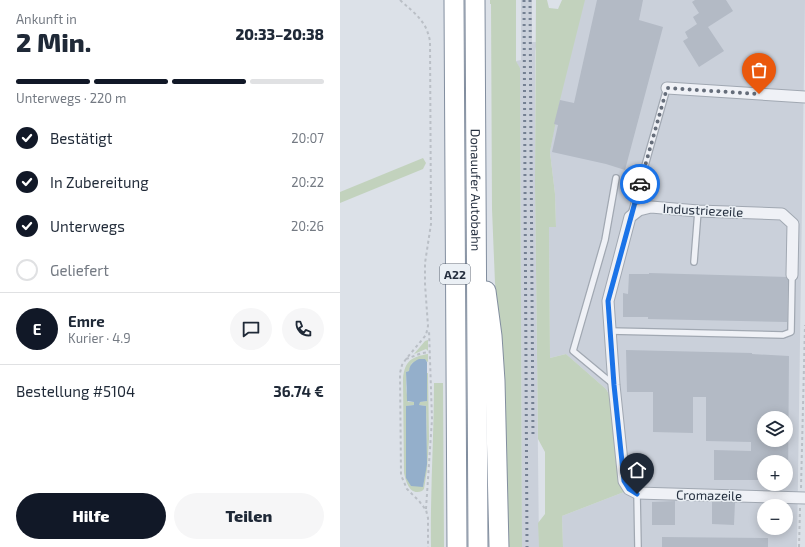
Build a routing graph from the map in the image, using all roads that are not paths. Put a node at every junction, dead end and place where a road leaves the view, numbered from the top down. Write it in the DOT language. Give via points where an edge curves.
graph roads {
  1 [pos="454,0"];
  2 [pos="475,0"];
  3 [pos="667,88"];
  4 [pos="805,96"];
  5 [pos="616,178"];
  6 [pos="698,212"];
  7 [pos="630,217"];
  8 [pos="476,221"];
  9 [pos="694,262"];
  10 [pos="792,275"];
  11 [pos="610,331"];
  12 [pos="614,385"];
  13 [pos="637,494"];
  14 [pos="803,497"];
  15 [pos="457,547"];
  16 [pos="478,547"];
  17 [pos="498,547"];
  18 [pos="638,547"];
  1 -- 15 [label="highway, Donauufer Autobahn / A22"];
  2 -- 8 [label="highway, Donauufer Autobahn / A22"];
  3 -- 4 [label="street"];
  3 -- 7 [label="lane"];
  5 -- 12 [label="lane" via="605,240 573,351"];
  6 -- 7 [label="street, Industriezeile" via="651,207 640,210"];
  6 -- 9 [label="lane"];
  6 -- 10 [label="street, Industriezeile" via="782,214 794,224"];
  7 -- 11 [label="street" via="608,301"];
  8 -- 16 [label="highway, Donauufer Autobahn / A22"];
  8 -- 17 [label="highway" via="492,336"];
  10 -- 11 [label="lane" via="791,332 783,335"];
  11 -- 12 [label="street"];
  12 -- 13 [label="street" via="624,481 629,489"];
  13 -- 14 [label="street, Cromazeile"];
  13 -- 18 [label="lane"];
}
